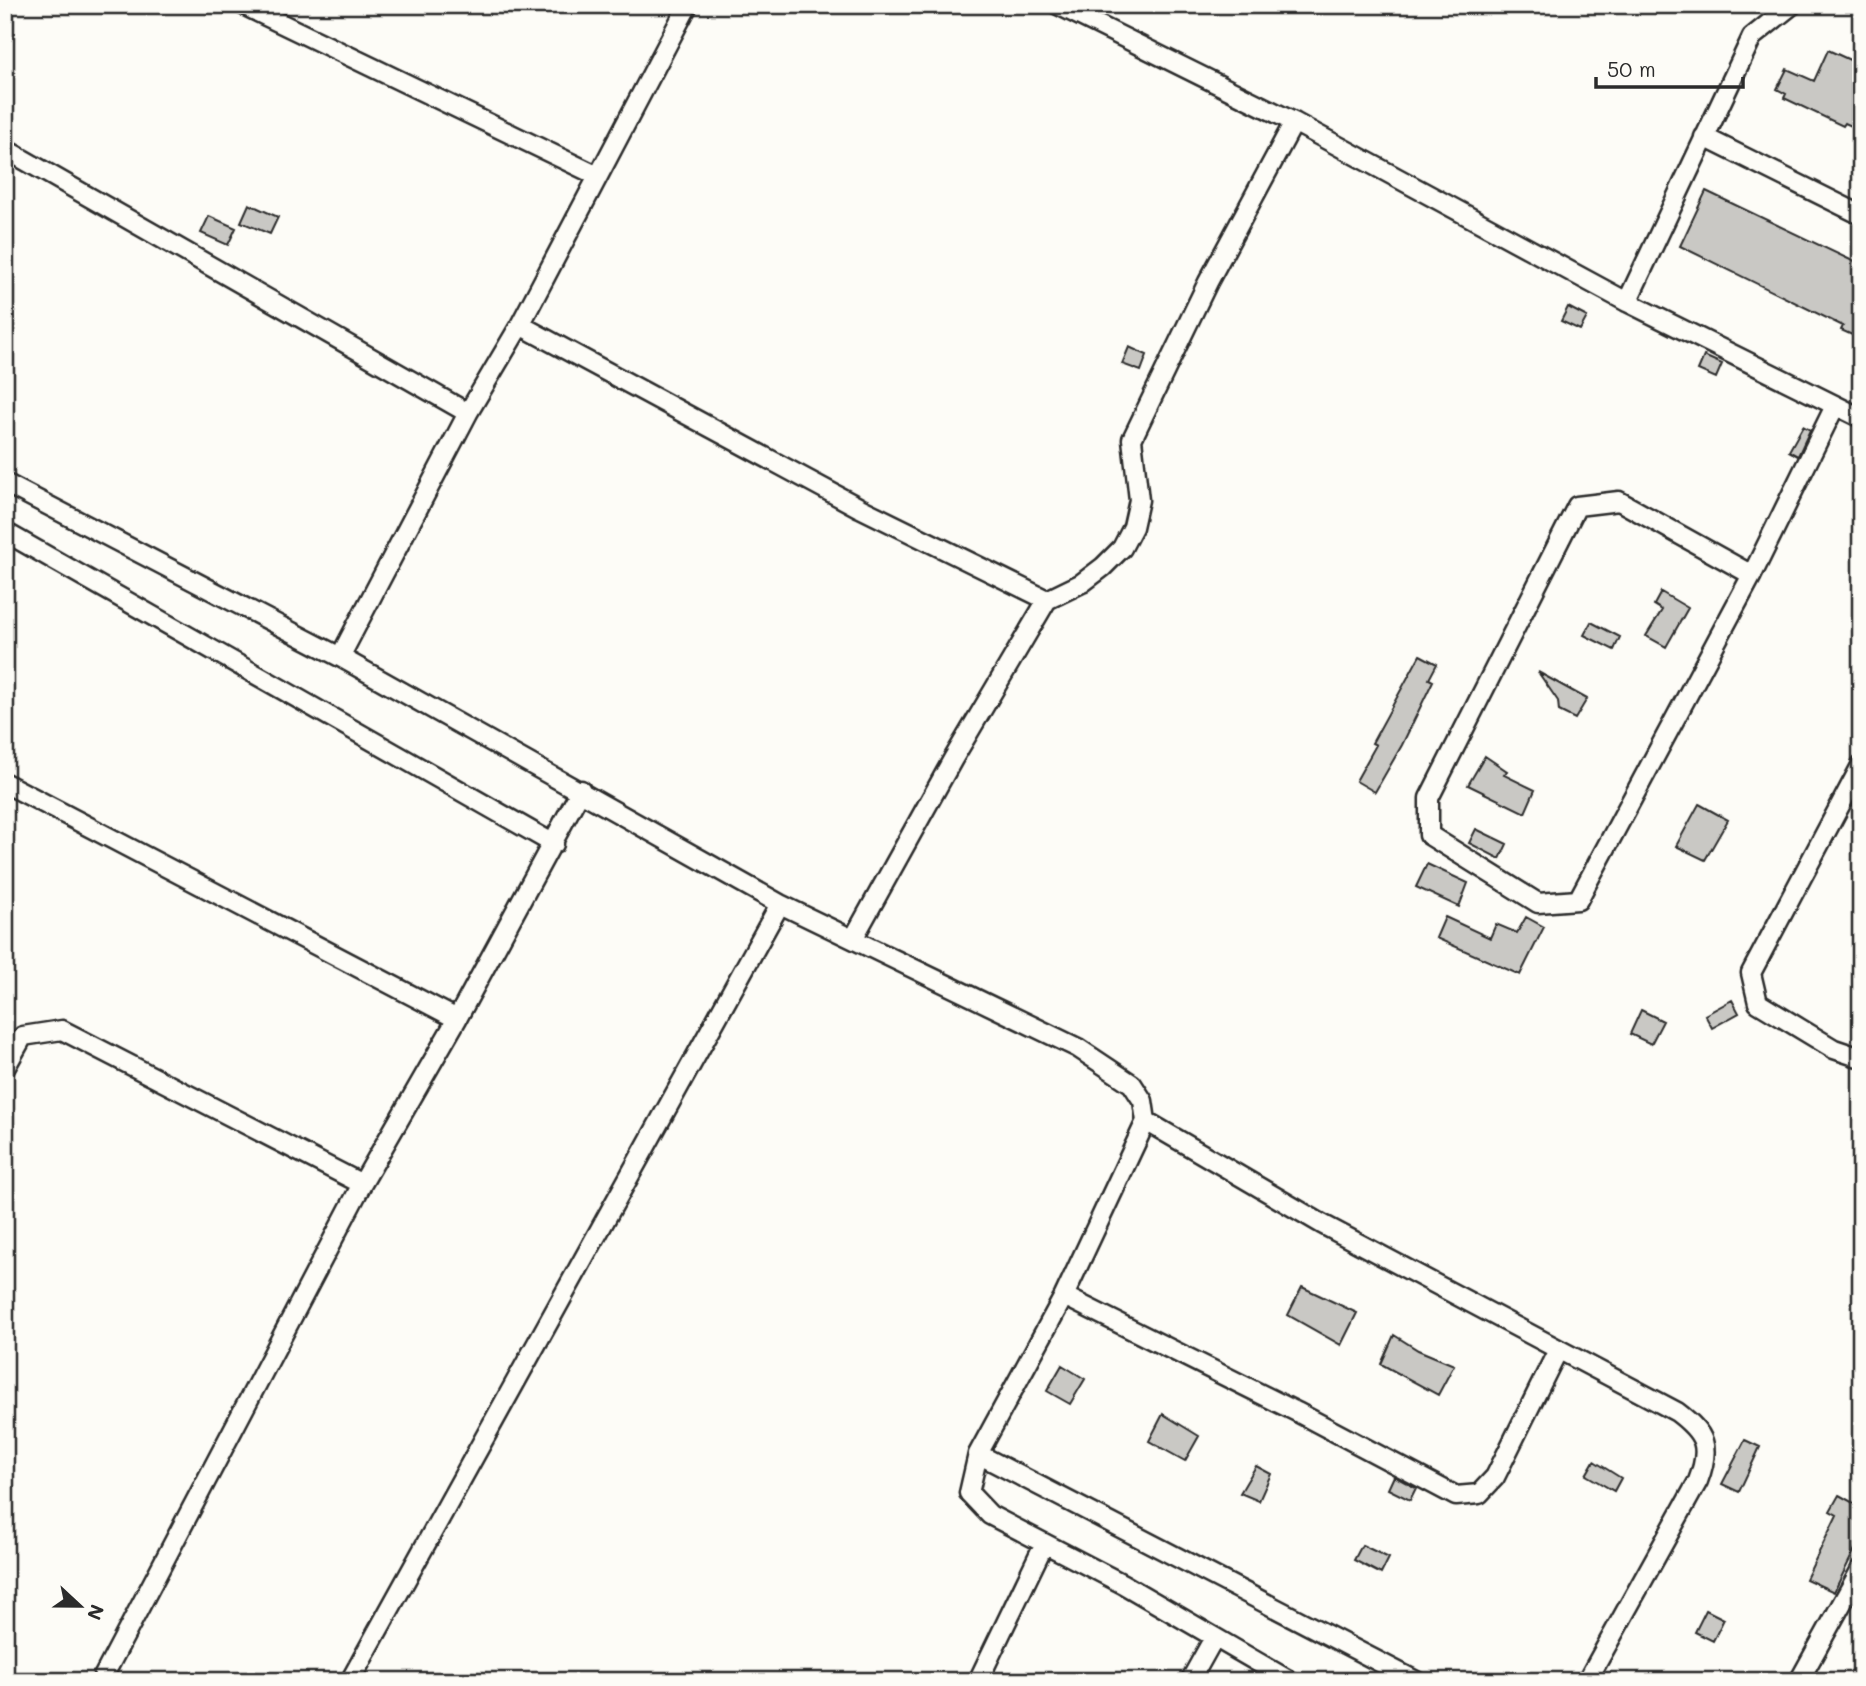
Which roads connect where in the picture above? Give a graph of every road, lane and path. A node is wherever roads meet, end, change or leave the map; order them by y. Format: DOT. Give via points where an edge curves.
graph roads {
  1 [pos="243,5"];
  2 [pos="688,5"];
  3 [pos="1058,5"];
  4 [pos="1792,5"];
  5 [pos="1294,121"];
  6 [pos="1704,137"];
  7 [pos="5,149"];
  8 [pos="596,175"];
  9 [pos="1861,215"];
  10 [pos="1628,302"];
  11 [pos="520,325"];
  12 [pos="1835,406"];
  13 [pos="468,413"];
  14 [pos="1861,418"];
  15 [pos="5,483"];
  16 [pos="5,532"];
  17 [pos="1752,575"];
  18 [pos="1047,600"];
  19 [pos="340,657"];
  20 [pos="1861,766"];
  21 [pos="5,783"];
  22 [pos="581,790"];
  23 [pos="555,844"];
  24 [pos="780,904"];
  25 [pos="853,939"];
  26 [pos="457,1020"];
  27 [pos="1861,1058"];
  28 [pos="5,1068"];
  29 [pos="1146,1121"];
  30 [pos="362,1184"];
  31 [pos="1064,1296"];
  32 [pos="1558,1350"];
  33 [pos="978,1454"];
  34 [pos="1044,1544"];
  35 [pos="1861,1569"];
  36 [pos="1214,1638"];
  37 [pos="101,1681"];
  38 [pos="350,1681"];
  39 [pos="978,1681"];
  40 [pos="1190,1681"];
  41 [pos="1290,1681"];
  42 [pos="1416,1681"];
  43 [pos="1587,1681"];
  44 [pos="1800,1681"];
  1 -- 8 [label="street"];
  2 -- 8 [label="street"];
  3 -- 5 [label="street"];
  4 -- 6 [label="street" via="1752,37"];
  5 -- 10 [label="street"];
  5 -- 18 [label="street" via="1208,282 1132,439 1139,500 1133,527 1122,548 1103,567"];
  6 -- 9 [label="street"];
  6 -- 10 [label="street"];
  7 -- 13 [label="street"];
  8 -- 11 [label="street"];
  10 -- 12 [label="street"];
  11 -- 13 [label="street"];
  11 -- 18 [label="street" via="860,508"];
  12 -- 14 [label="street"];
  12 -- 17 [label="street"];
  13 -- 19 [label="street"];
  15 -- 19 [label="street"];
  16 -- 23 [label="street"];
  17 -- 17 [label="street" via="1578,900 1538,903 1429,835 1429,798 1577,506 1619,501"];
  18 -- 25 [label="street"];
  19 -- 22 [label="street"];
  20 -- 27 [label="street" via="1751,973 1758,1003 1834,1049"];
  21 -- 26 [label="street"];
  22 -- 23 [label="street"];
  22 -- 24 [label="street"];
  23 -- 26 [label="street"];
  24 -- 25 [label="street"];
  24 -- 38 [label="street"];
  25 -- 29 [label="street" via="1110,1067 1138,1091"];
  26 -- 30 [label="street"];
  28 -- 30 [label="street" via="23,1036 62,1030"];
  29 -- 31 [label="street"];
  29 -- 32 [label="street" via="1322,1224"];
  30 -- 37 [label="street"];
  31 -- 32 [label="street" via="1456,1496 1470,1497 1496,1477"];
  31 -- 33 [label="street"];
  32 -- 43 [label="street" via="1677,1412 1698,1427 1706,1446 1698,1481"];
  33 -- 34 [label="street" via="969,1493 990,1515"];
  33 -- 42 [label="street"];
  34 -- 36 [label="street"];
  34 -- 39 [label="street"];
  35 -- 44 [label="street"];
  36 -- 40 [label="street"];
  36 -- 41 [label="street"];
}
